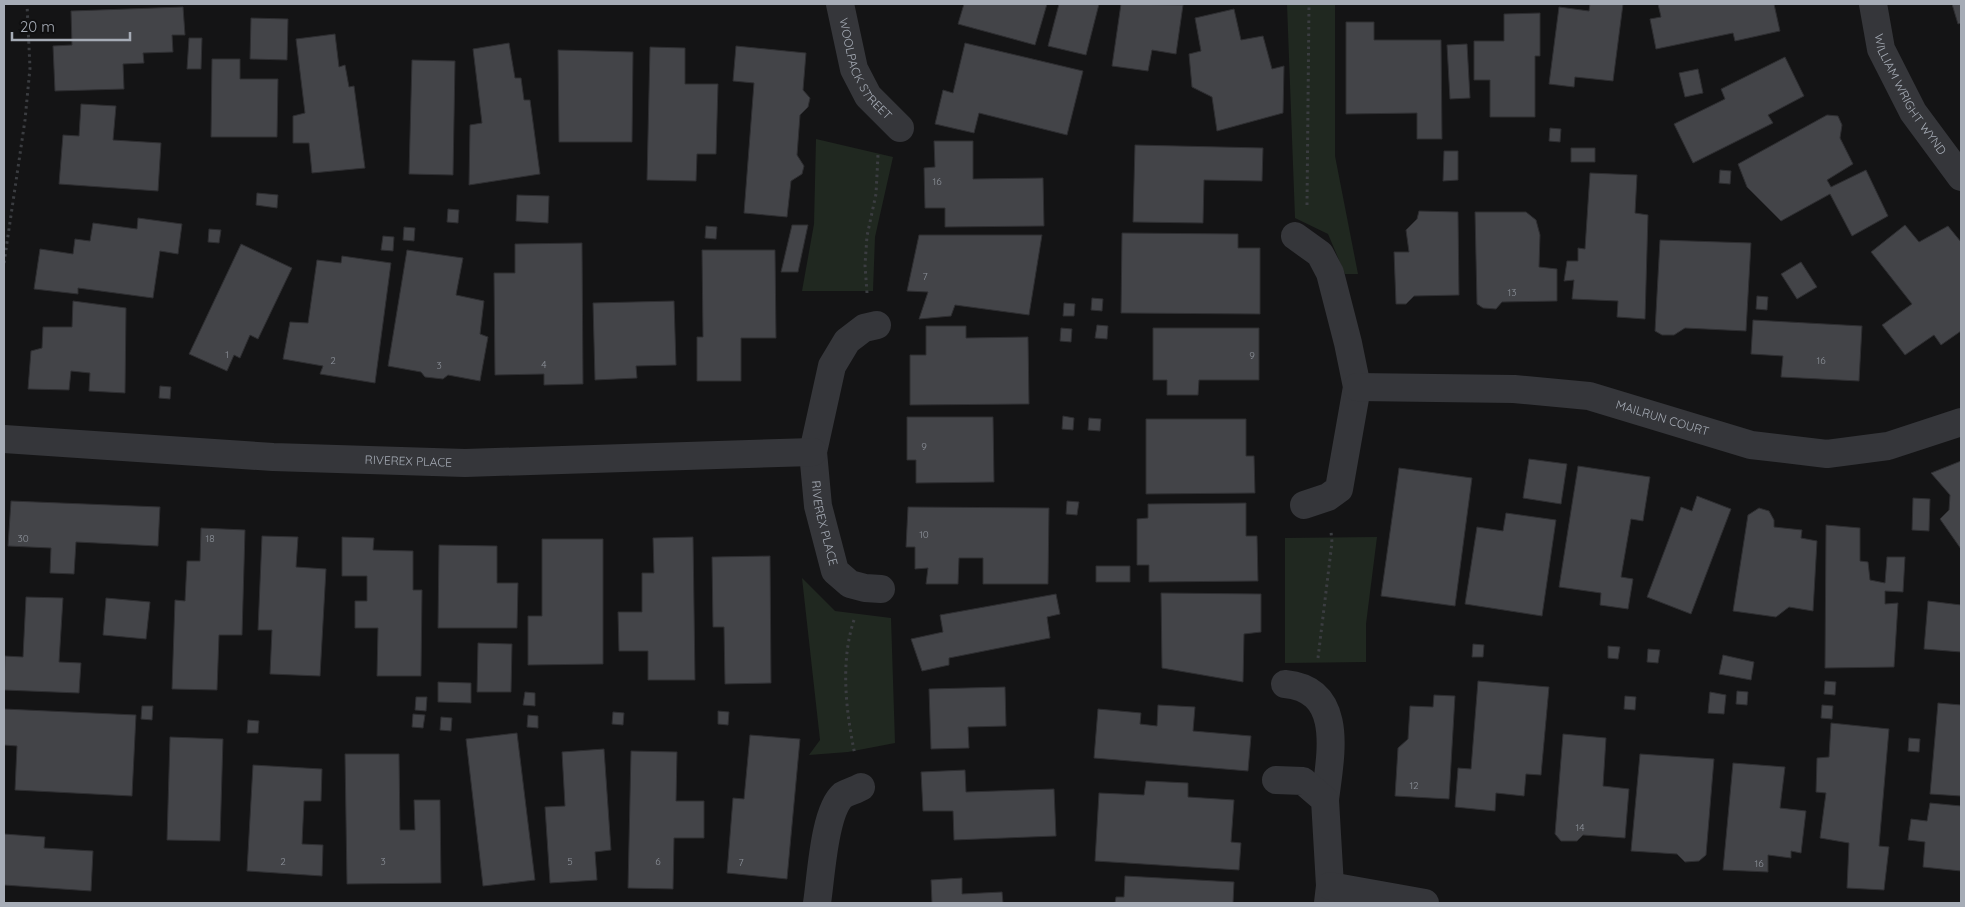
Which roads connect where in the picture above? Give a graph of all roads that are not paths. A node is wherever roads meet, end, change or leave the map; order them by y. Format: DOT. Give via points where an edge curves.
graph roads {
  1 [pos="840,4"];
  2 [pos="1873,4"];
  3 [pos="900,128"];
  4 [pos="1961,177"];
  5 [pos="1301,239"];
  6 [pos="871,326"];
  7 [pos="1357,387"];
  8 [pos="1961,422"];
  9 [pos="4,440"];
  10 [pos="813,452"];
  11 [pos="1316,501"];
  12 [pos="873,589"];
  13 [pos="1285,684"];
  14 [pos="1276,780"];
  15 [pos="861,787"];
  16 [pos="1325,800"];
  17 [pos="1329,895"];
  18 [pos="817,903"];
  19 [pos="1425,903"];
  1 -- 3 [label="street, WOOLPACK STREET" via="854,70 868,96"];
  2 -- 4 [label="street, WILLIAM WRIGHT WYND" via="1881,49 1913,112"];
  5 -- 7 [label="street" via="1320,254 1330,273"];
  6 -- 10 [label="street, RIVEREX PLACE" via="847,341 832,366"];
  7 -- 8 [label="street, MAILRUN COURT" via="1514,388 1589,396 1751,445 1827,454 1888,446"];
  7 -- 11 [label="street" via="1339,489"];
  9 -- 10 [label="street, RIVEREX PLACE" via="273,457 465,463"];
  10 -- 12 [label="street, RIVEREX PLACE" via="818,506 836,571 850,584"];
  13 -- 16 [label="street" via="1296,685 1320,700 1329,716"];
  14 -- 16 [label="street" via="1303,781"];
  15 -- 18 [label="street" via="843,795 832,812"];
  16 -- 17 [label="street"];
  17 -- 19 [label="street"];
}
